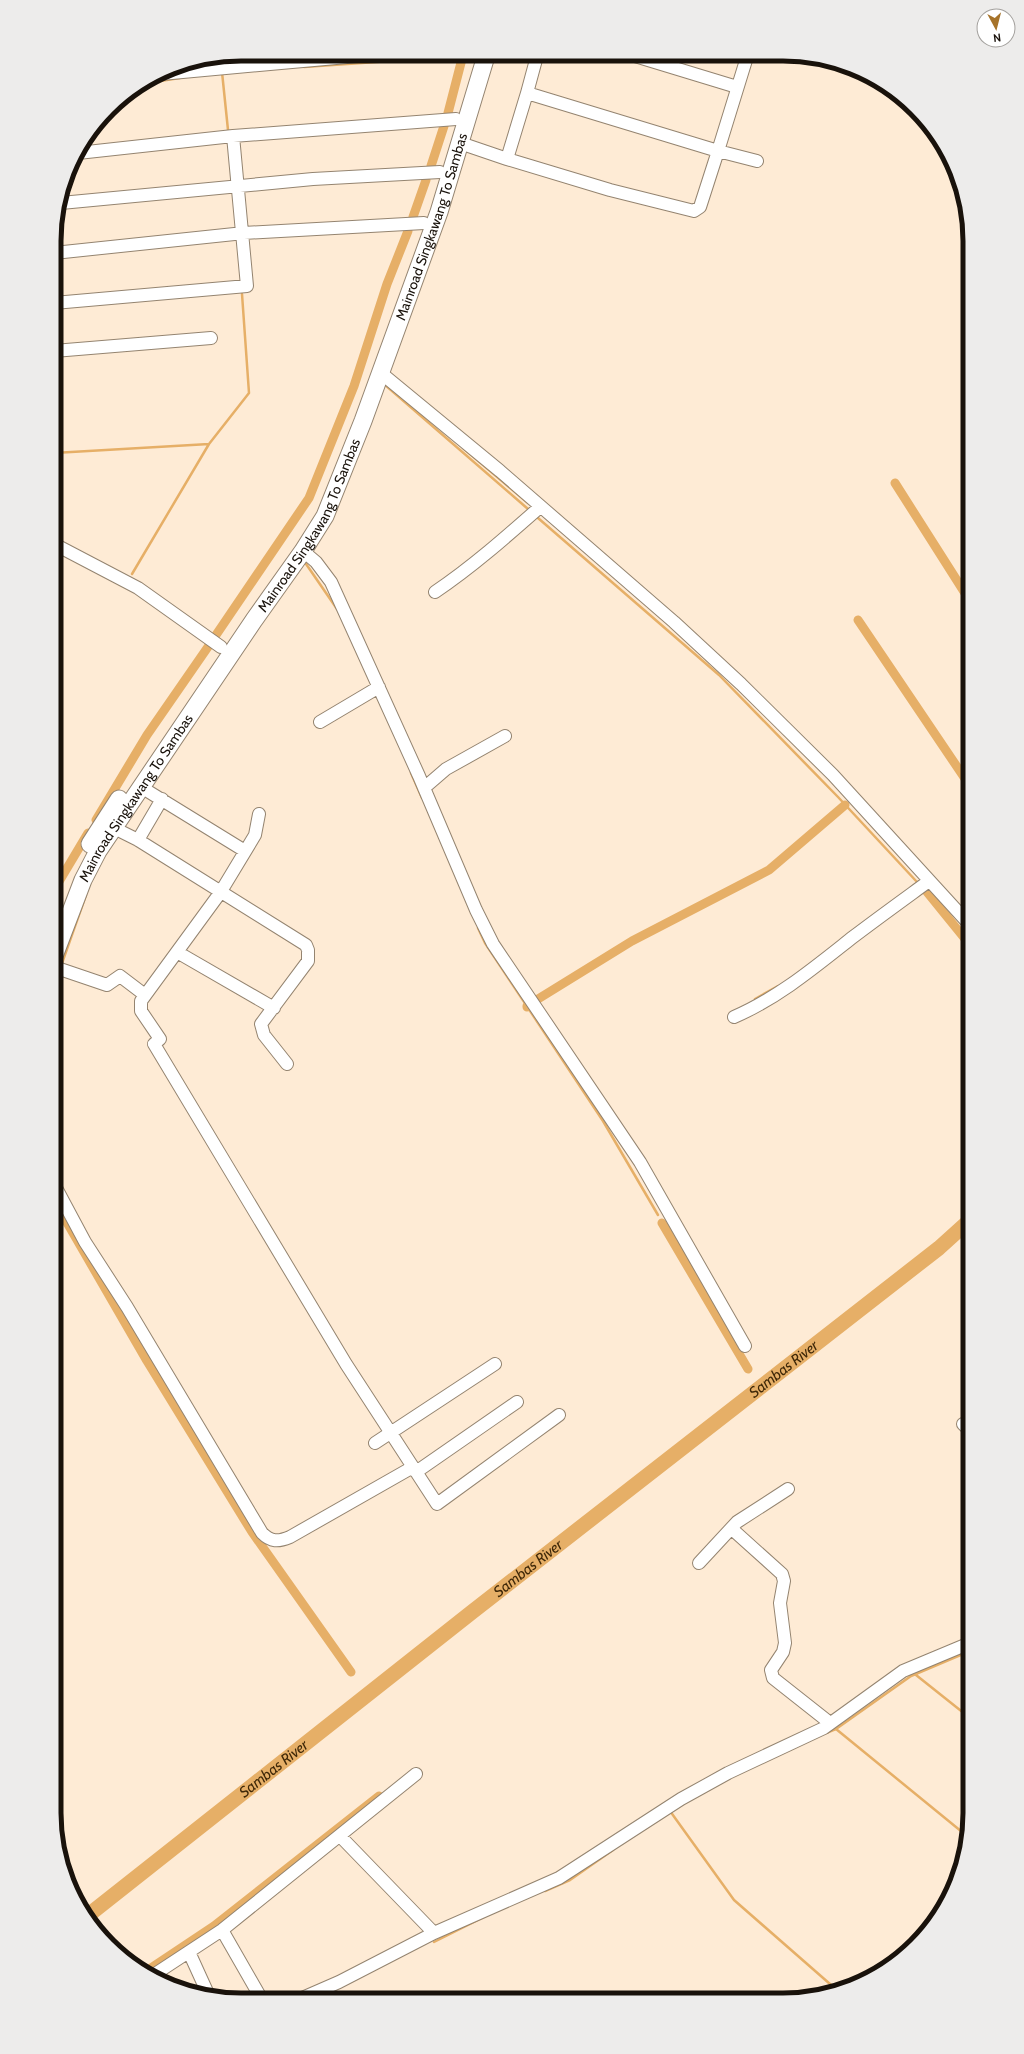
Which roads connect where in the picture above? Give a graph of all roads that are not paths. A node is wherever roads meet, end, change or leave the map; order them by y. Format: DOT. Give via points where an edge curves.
graph roads {
  1 [pos="303,61"];
  2 [pos="472,61"];
  3 [pos="485,61"];
  4 [pos="536,61"];
  5 [pos="651,61"];
  6 [pos="746,61"];
  7 [pos="179,72"];
  8 [pos="737,87"];
  9 [pos="526,93"];
  10 [pos="456,119"];
  11 [pos="233,136"];
  12 [pos="460,143"];
  13 [pos="85,151"];
  14 [pos="718,151"];
  15 [pos="507,159"];
  16 [pos="757,161"];
  17 [pos="440,172"];
  18 [pos="238,185"];
  19 [pos="65,203"];
  20 [pos="424,223"];
  21 [pos="244,233"];
  22 [pos="61,252"];
  23 [pos="61,302"];
  24 [pos="211,338"];
  25 [pos="61,350"];
  26 [pos="381,373"];
  27 [pos="358,419"];
  28 [pos="540,507"];
  29 [pos="61,548"];
  30 [pos="303,551"];
  31 [pos="435,592"];
  32 [pos="221,647"];
  33 [pos="379,688"];
  34 [pos="200,689"];
  35 [pos="320,722"];
  36 [pos="505,736"];
  37 [pos="141,787"];
  38 [pos="424,788"];
  39 [pos="162,799"];
  40 [pos="259,814"];
  41 [pos="114,828"];
  42 [pos="138,840"];
  43 [pos="245,851"];
  44 [pos="929,881"];
  45 [pos="220,893"];
  46 [pos="61,907"];
  47 [pos="963,917"];
  48 [pos="61,938"];
  49 [pos="177,952"];
  50 [pos="61,969"];
  51 [pos="145,995"];
  52 [pos="274,1008"];
  53 [pos="734,1018"];
  54 [pos="287,1064"];
  55 [pos="61,1197"];
  56 [pos="745,1346"];
  57 [pos="495,1364"];
  58 [pos="518,1402"];
  59 [pos="559,1415"];
  60 [pos="391,1433"];
  61 [pos="375,1443"];
  62 [pos="415,1470"];
  63 [pos="788,1490"];
  64 [pos="732,1529"];
  65 [pos="700,1563"];
  66 [pos="963,1646"];
  67 [pos="830,1723"];
  68 [pos="416,1774"];
  69 [pos="340,1836"];
  70 [pos="222,1930"];
  71 [pos="434,1933"];
  72 [pos="189,1952"];
  73 [pos="158,1972"];
  74 [pos="206,1990"];
  75 [pos="258,1993"];
  76 [pos="314,1993"];
  1 -- 7 [label="street"];
  2 -- 10 [label="highway, Mainroad Singkawang To Sambas"];
  3 -- 12 [label="highway, Mainroad Singkawang To Sambas"];
  4 -- 9 [label="street"];
  5 -- 8 [label="street"];
  6 -- 8 [label="street"];
  8 -- 14 [label="street"];
  9 -- 14 [label="street"];
  9 -- 15 [label="street"];
  10 -- 11 [label="street"];
  10 -- 17 [label="highway, Mainroad Singkawang To Sambas"];
  11 -- 13 [label="street"];
  11 -- 18 [label="street"];
  12 -- 15 [label="street"];
  12 -- 26 [label="highway, Mainroad Singkawang To Sambas" via="441,207"];
  14 -- 15 [label="street" via="700,207 694,212"];
  14 -- 16 [label="street"];
  17 -- 18 [label="street"];
  17 -- 20 [label="highway, Mainroad Singkawang To Sambas"];
  18 -- 19 [label="street"];
  18 -- 21 [label="street"];
  20 -- 21 [label="street"];
  20 -- 27 [label="highway, Mainroad Singkawang To Sambas"];
  21 -- 22 [label="street"];
  21 -- 23 [label="street" via="247,286"];
  24 -- 25 [label="street"];
  26 -- 27 [label="highway, Mainroad Singkawang To Sambas"];
  26 -- 28 [label="street"];
  27 -- 30 [label="highway, Mainroad Singkawang To Sambas" via="330,503"];
  27 -- 32 [label="highway, Mainroad Singkawang To Sambas" via="324,493 295,546"];
  28 -- 31 [label="street" via="507,537"];
  28 -- 44 [label="street" via="674,622 765,707 833,775"];
  29 -- 32 [label="street" via="138,588"];
  30 -- 33 [label="street" via="316,562 331,582"];
  30 -- 34 [label="highway, Mainroad Singkawang To Sambas"];
  32 -- 34 [label="highway, Mainroad Singkawang To Sambas"];
  33 -- 35 [label="street"];
  33 -- 38 [label="street"];
  34 -- 37 [label="highway, Mainroad Singkawang To Sambas"];
  34 -- 46 [label="highway, Mainroad Singkawang To Sambas" via="92,841"];
  36 -- 38 [label="street" via="446,769"];
  37 -- 39 [label="street"];
  37 -- 41 [label="highway, Mainroad Singkawang To Sambas"];
  38 -- 56 [label="street" via="493,944 640,1162"];
  39 -- 42 [label="street"];
  39 -- 43 [label="street"];
  40 -- 43 [label="street" via="254,835"];
  41 -- 42 [label="street"];
  41 -- 48 [label="highway, Mainroad Singkawang To Sambas" via="83,880"];
  42 -- 45 [label="street"];
  43 -- 45 [label="street"];
  44 -- 47 [label="street"];
  44 -- 53 [label="street" via="801,978 755,1008"];
  45 -- 49 [label="street"];
  45 -- 52 [label="street" via="298,939 308,950 308,961"];
  49 -- 51 [label="street"];
  49 -- 52 [label="street"];
  50 -- 51 [label="street" via="107,985 120,976"];
  51 -- 60 [label="street" via="141,1001 141,1011 160,1039 154,1044 346,1364"];
  52 -- 54 [label="street" via="261,1027 264,1035"];
  55 -- 62 [label="street" via="85,1242 127,1307 258,1527 268,1539 276,1541 290,1537"];
  57 -- 60 [label="street"];
  58 -- 62 [label="street"];
  59 -- 62 [label="street" via="437,1504"];
  60 -- 61 [label="street"];
  60 -- 62 [label="street"];
  63 -- 64 [label="street" via="737,1522"];
  64 -- 65 [label="street"];
  64 -- 67 [label="street" via="784,1578 780,1603 785,1643 783,1652 771,1670 773,1678"];
  66 -- 67 [label="street" via="903,1671"];
  67 -- 71 [label="street" via="811,1735 728,1772 681,1799 559,1878"];
  68 -- 69 [label="street"];
  69 -- 70 [label="street"];
  69 -- 71 [label="street"];
  70 -- 72 [label="street"];
  70 -- 75 [label="street"];
  71 -- 76 [label="street"];
  72 -- 73 [label="street"];
  72 -- 74 [label="street"];
}
